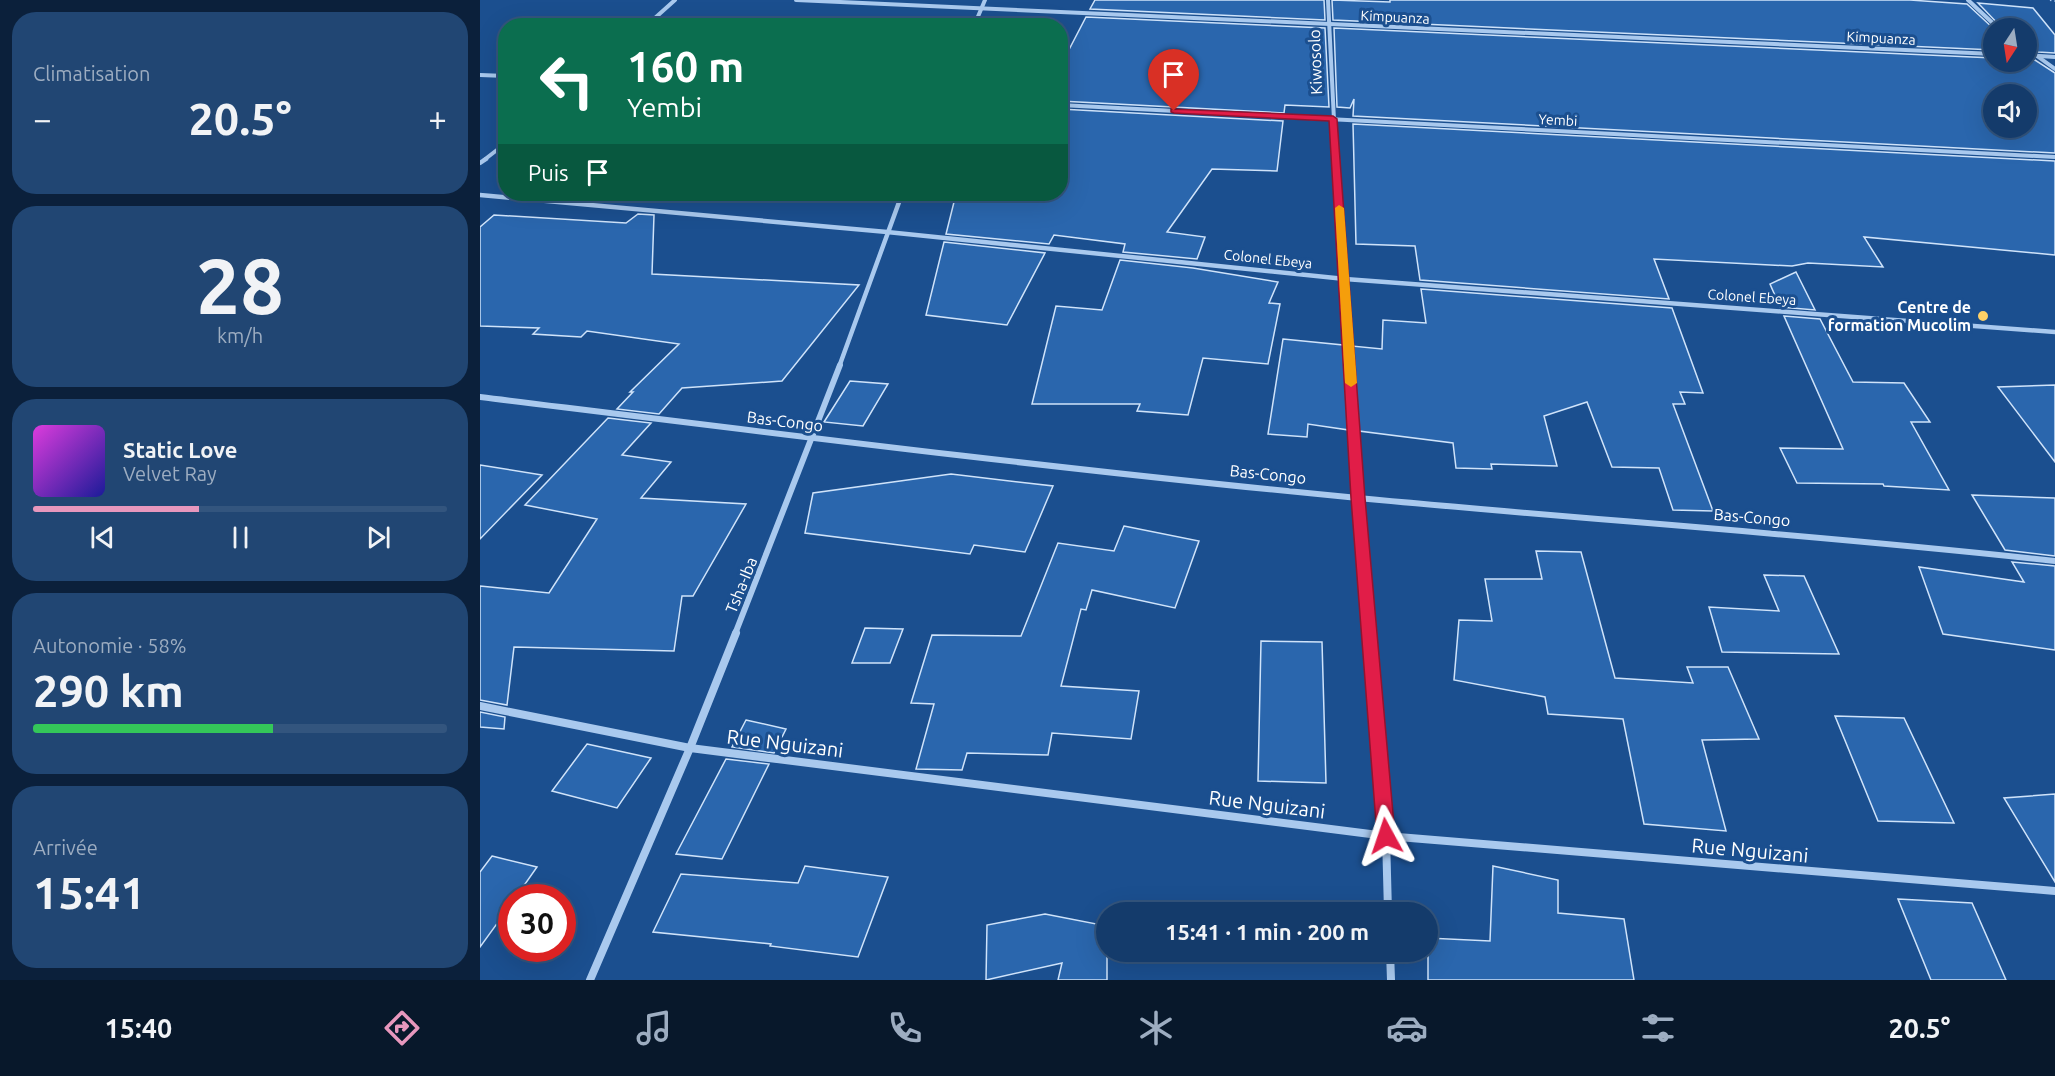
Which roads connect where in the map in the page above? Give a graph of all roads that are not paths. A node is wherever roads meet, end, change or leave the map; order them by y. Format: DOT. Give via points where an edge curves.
graph roads {
  1 [pos="675,0"];
  2 [pos="796,0"];
  3 [pos="985,0"];
  4 [pos="1328,0"];
  5 [pos="1968,0"];
  6 [pos="982,9"];
  7 [pos="655,18"];
  8 [pos="978,18"];
  9 [pos="1987,18"];
  10 [pos="1329,25"];
  11 [pos="1983,54"];
  12 [pos="2037,56"];
  13 [pos="2055,57"];
  14 [pos="2055,69"];
  15 [pos="480,75"];
  16 [pos="498,76"];
  17 [pos="1068,105"];
  18 [pos="1333,119"];
  19 [pos="498,149"];
  20 [pos="2055,157"];
  21 [pos="480,163"];
  22 [pos="480,195"];
  23 [pos="498,197"];
  24 [pos="546,201"];
  25 [pos="899,201"];
  26 [pos="887,232"];
  27 [pos="1345,279"];
  28 [pos="2055,332"];
  29 [pos="480,397"];
  30 [pos="813,438"];
  31 [pos="1358,498"];
  32 [pos="2055,561"];
  33 [pos="480,706"];
  34 [pos="690,748"];
  35 [pos="1386,836"];
  36 [pos="2055,891"];
  37 [pos="1388,902"];
  38 [pos="1390,962"];
  39 [pos="590,980"];
  40 [pos="1391,980"];
  1 -- 7 [label="street"];
  2 -- 6 [label="street, Kimpuanza"];
  3 -- 6 [label="street"];
  4 -- 10 [label="street, Kiwosolo"];
  5 -- 9 [label="street"];
  6 -- 8 [label="street"];
  6 -- 10 [label="street, Kimpuanza"];
  10 -- 11 [label="street, Kimpuanza"];
  10 -- 18 [label="street, Kiwosolo"];
  12 -- 13 [label="street"];
  12 -- 14 [label="street"];
  15 -- 16 [label="street"];
  17 -- 18 [label="street, Yembi"];
  18 -- 20 [label="street, Yembi"];
  18 -- 27 [label="street, Kiwosolo"];
  19 -- 21 [label="street"];
  22 -- 23 [label="street, Colonel Ebeya"];
  24 -- 26 [label="street, Colonel Ebeya"];
  25 -- 26 [label="street, Tsha-Iba"];
  26 -- 27 [label="street, Colonel Ebeya"];
  26 -- 30 [label="street, Tsha-Iba"];
  27 -- 28 [label="street, Colonel Ebeya"];
  27 -- 31 [label="street, Kiwosolo"];
  29 -- 30 [label="street, Bas-Congo"];
  30 -- 31 [label="street, Bas-Congo"];
  30 -- 34 [label="street, Tsha-Iba"];
  31 -- 32 [label="street, Bas-Congo" via="1911,544"];
  31 -- 35 [label="street, Kiwosolo"];
  33 -- 34 [label="street, Rue Nguizani"];
  34 -- 35 [label="street, Rue Nguizani"];
  34 -- 39 [label="street, Tsha-Iba"];
  35 -- 36 [label="street, Rue Nguizani"];
  35 -- 37 [label="street, Kiwosolo"];
  38 -- 40 [label="street"];
}
